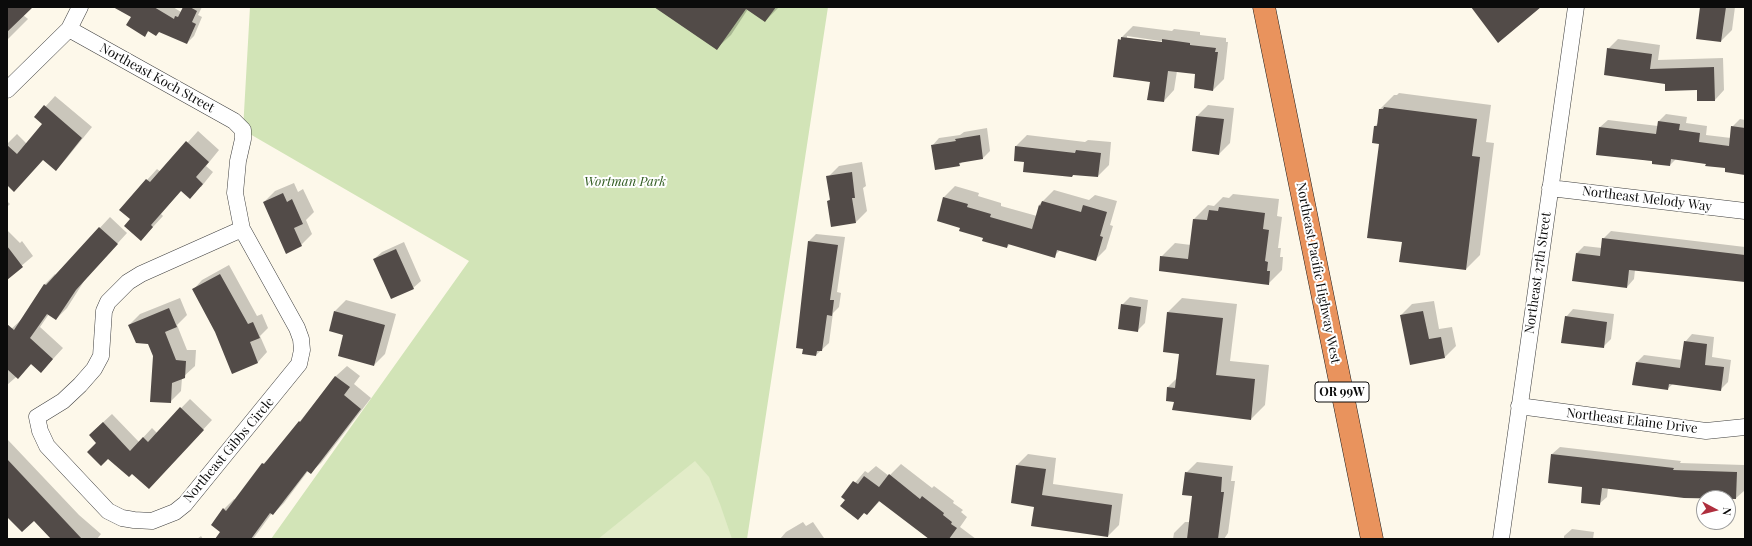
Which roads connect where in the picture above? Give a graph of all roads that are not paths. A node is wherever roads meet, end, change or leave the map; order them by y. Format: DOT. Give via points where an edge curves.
graph roads {
  1 [pos="80,7"];
  2 [pos="1264,7"];
  3 [pos="1576,7"];
  4 [pos="70,29"];
  5 [pos="7,90"];
  6 [pos="243,130"];
  7 [pos="1550,188"];
  8 [pos="1745,211"];
  9 [pos="242,229"];
  10 [pos="1519,406"];
  11 [pos="1745,427"];
  12 [pos="1372,539"];
  13 [pos="1501,539"];
  1 -- 4 [label="street"];
  2 -- 12 [label="highway, Northeast Pacific Highway West / OR 99W"];
  3 -- 7 [label="street, Northeast 27th Street"];
  4 -- 5 [label="street"];
  4 -- 6 [label="street, Northeast Koch Street" via="234,121"];
  6 -- 9 [label="street, Northeast Gibbs Circle" via="244,139 238,161 235,193"];
  7 -- 8 [label="street, Northeast Melody Way"];
  7 -- 10 [label="street, Northeast 27th Street"];
  9 -- 9 [label="street, Northeast Gibbs Circle" via="297,328 302,350 299,364 185,504 175,512 152,521 122,518 108,511 47,446 36,417 64,401 94,368 101,356 104,311 108,302 128,282"];
  10 -- 11 [label="street, Northeast Elaine Drive" via="1706,431"];
  10 -- 13 [label="street, Northeast 27th Street"];
}
